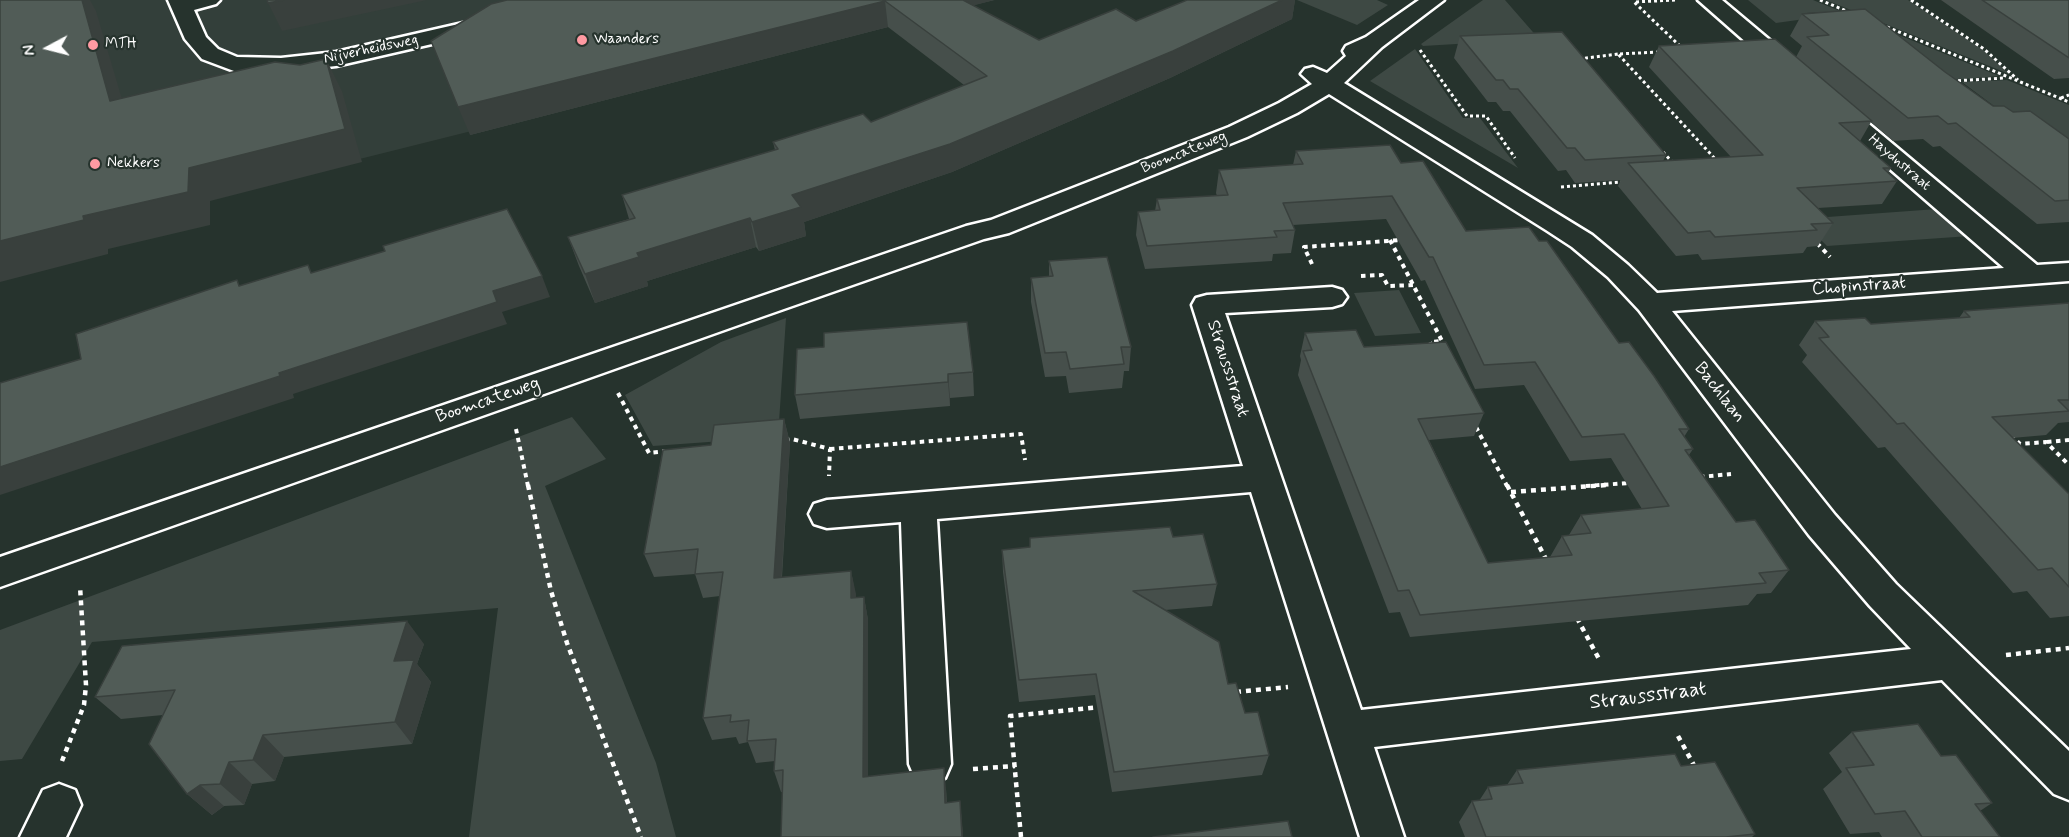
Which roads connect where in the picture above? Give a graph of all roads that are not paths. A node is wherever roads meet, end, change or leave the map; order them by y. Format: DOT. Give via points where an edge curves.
graph roads {
  1 [pos="208,0"];
  2 [pos="1709,0"];
  3 [pos="1421,2"];
  4 [pos="181,3"];
  5 [pos="510,19"];
  6 [pos="1322,78"];
  7 [pos="2069,272"];
  8 [pos="2029,274"];
  9 [pos="1330,297"];
  10 [pos="1650,303"];
  11 [pos="1262,478"];
  12 [pos="918,506"];
  13 [pos="827,514"];
  14 [pos="0,572"];
  15 [pos="1948,662"];
  16 [pos="1348,731"];
  17 [pos="930,764"];
  18 [pos="2069,780"];
  19 [pos="1382,837"];
  1 -- 4 [label="street"];
  2 -- 8 [label="street, Haydnstraat"];
  3 -- 6 [label="street, Boomcateweg" via="1374,42"];
  4 -- 5 [label="street, Nijverheidsweg" via="196,39 210,54 234,64 336,59"];
  6 -- 10 [label="street, Bachlaan" via="1582,241"];
  6 -- 14 [label="street, Boomcateweg" via="1288,108 1238,132 999,227"];
  7 -- 8 [label="street, Chopinstraat"];
  8 -- 10 [label="street, Chopinstraat"];
  9 -- 11 [label="street, Straussstraat" via="1207,305"];
  10 -- 15 [label="street, Bachlaan" via="1822,525"];
  11 -- 12 [label="street"];
  11 -- 16 [label="street, Straussstraat"];
  12 -- 13 [label="street"];
  12 -- 17 [label="street"];
  15 -- 16 [label="street, Straussstraat"];
  15 -- 18 [label="street, Bachlaan"];
  16 -- 19 [label="street, Straussstraat"];
}
